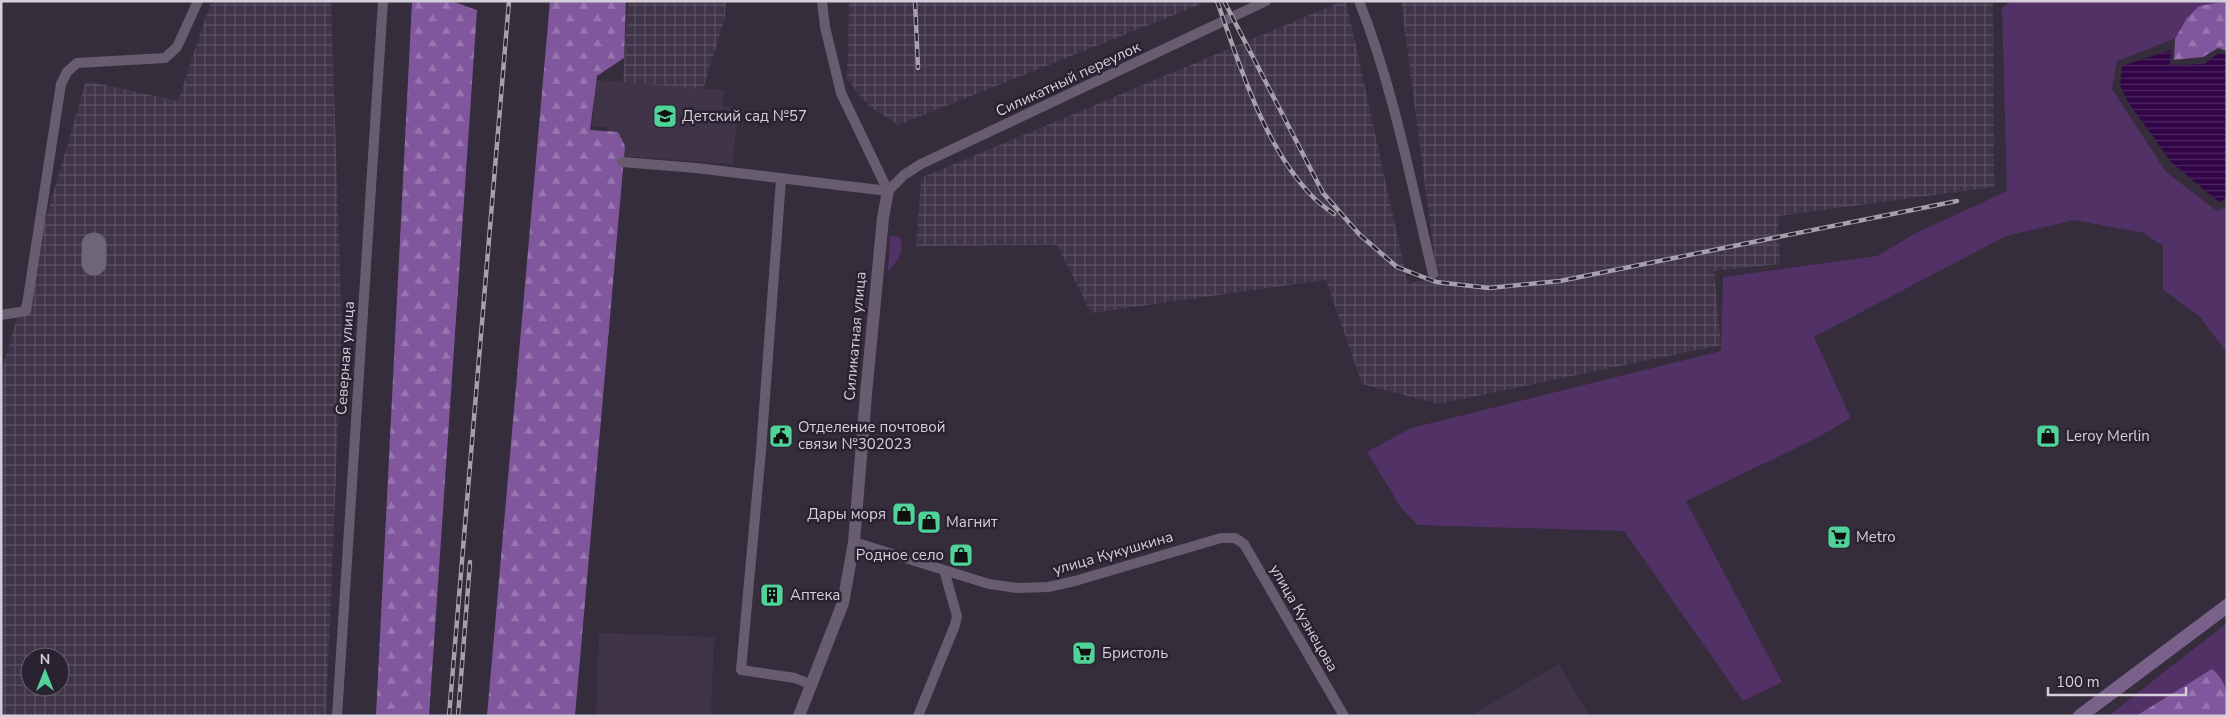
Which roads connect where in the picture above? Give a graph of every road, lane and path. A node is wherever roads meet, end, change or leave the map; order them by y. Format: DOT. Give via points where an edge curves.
graph roads {
  1 [pos="198,1"];
  2 [pos="383,1"];
  3 [pos="822,1"];
  4 [pos="1266,1"];
  5 [pos="1359,1"];
  6 [pos="622,162"];
  7 [pos="781,179"];
  8 [pos="888,192"];
  9 [pos="1433,274"];
  10 [pos="1,315"];
  11 [pos="1235,538"];
  12 [pos="854,542"];
  13 [pos="944,570"];
  14 [pos="2227,606"];
  15 [pos="812,685"];
  16 [pos="337,716"];
  17 [pos="799,716"];
  18 [pos="918,716"];
  19 [pos="1344,716"];
  20 [pos="2080,716"];
  1 -- 10 [label="street" via="177,47 165,58 76,63 66,72 61,84 26,311"];
  2 -- 16 [label="street, Северная улица"];
  3 -- 8 [label="street" via="841,93"];
  4 -- 8 [label="street, Силикатный переулок" via="921,164 904,175"];
  5 -- 9 [label="street" via="1392,102"];
  6 -- 7 [label="street"];
  7 -- 8 [label="street"];
  7 -- 15 [label="street" via="762,451 741,670 795,678"];
  8 -- 12 [label="street, Силикатная улица"];
  11 -- 13 [label="street, улица Кукушкина" via="1220,538 1048,587 1016,588 989,584"];
  11 -- 19 [label="street, улица Кузнецова" via="1244,544"];
  12 -- 13 [label="street, улица Кукушкина"];
  12 -- 15 [label="street, Силикатная улица" via="843,603"];
  13 -- 18 [label="street" via="956,616 955,625"];
  14 -- 20 [label="main road"];
  15 -- 17 [label="street, Силикатная улица"];
}
